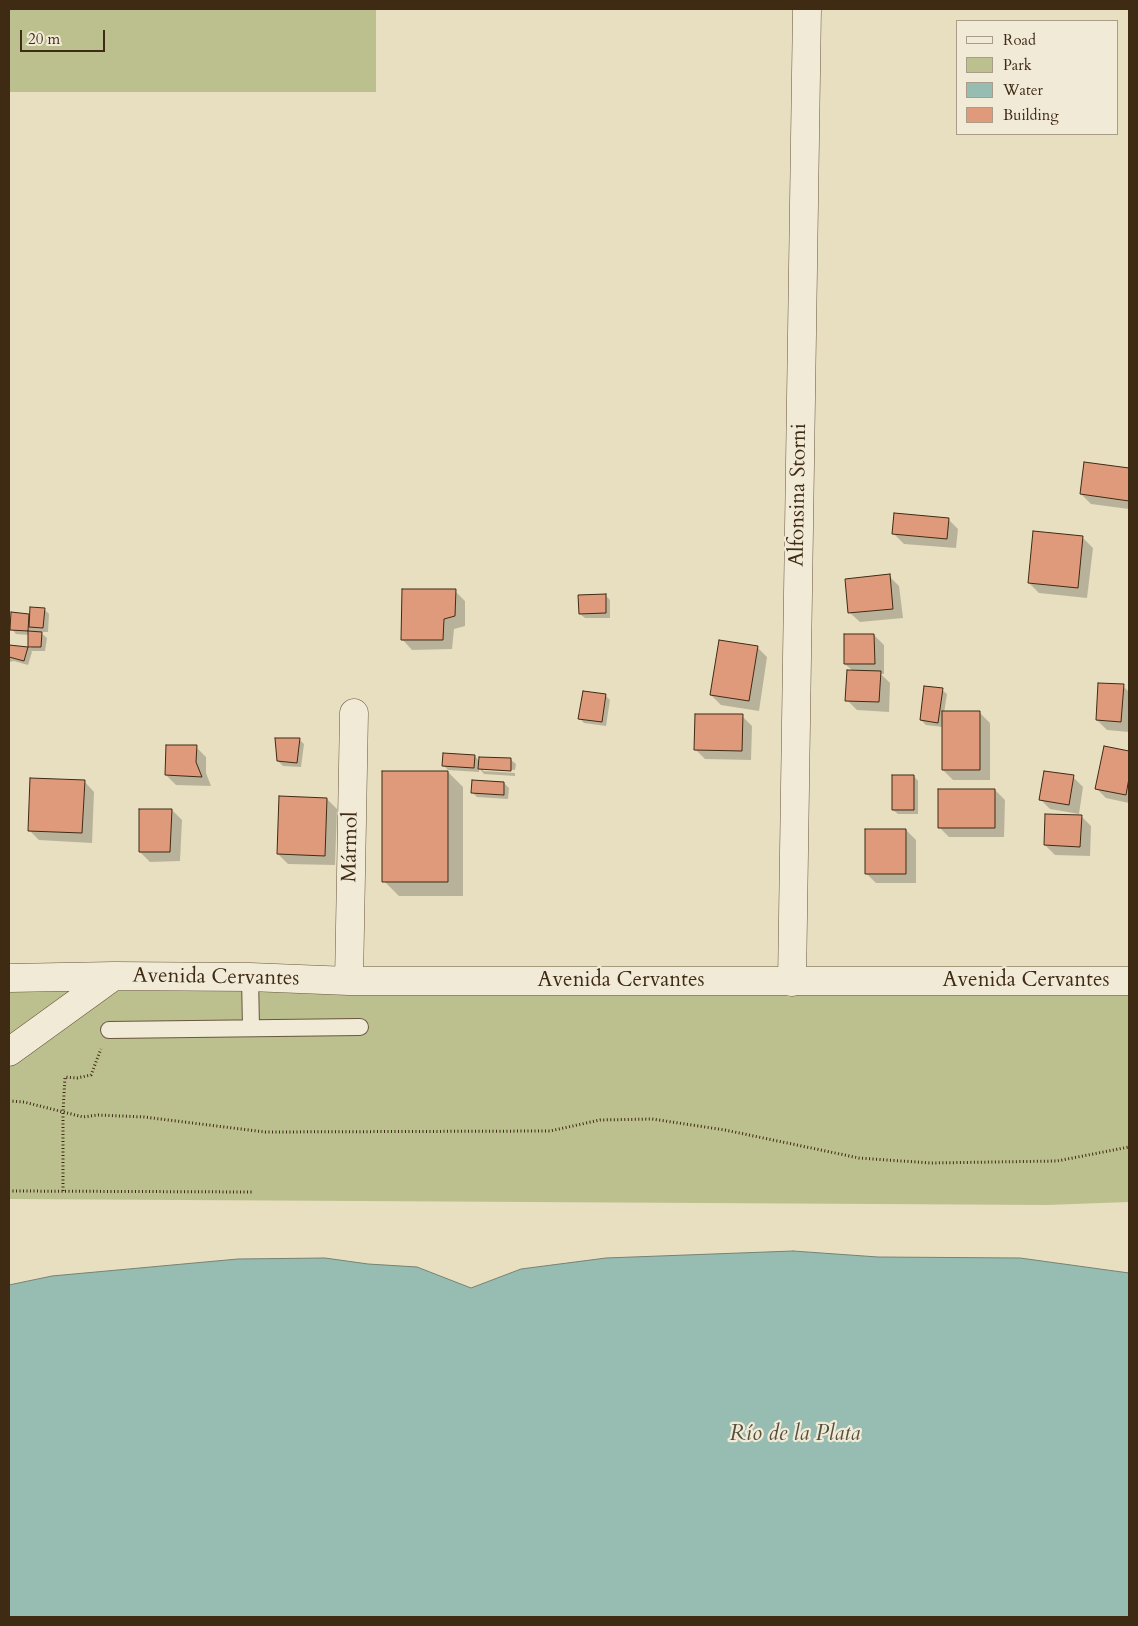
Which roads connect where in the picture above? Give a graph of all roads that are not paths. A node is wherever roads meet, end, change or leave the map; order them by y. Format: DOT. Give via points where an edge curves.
graph roads {
  1 [pos="807,9"];
  2 [pos="354,713"];
  3 [pos="114,976"];
  4 [pos="250,977"];
  5 [pos="9,978"];
  6 [pos="349,981"];
  7 [pos="1129,981"];
  8 [pos="792,982"];
  9 [pos="360,1027"];
  10 [pos="251,1028"];
  11 [pos="109,1030"];
  12 [pos="9,1052"];
  1 -- 8 [label="street, Alfonsina Storni"];
  2 -- 6 [label="street, Mármol"];
  3 -- 4 [label="street, Avenida Cervantes"];
  3 -- 5 [label="street, Avenida Cervantes"];
  3 -- 12 [label="street, Avenida Cervantes"];
  4 -- 6 [label="street, Avenida Cervantes"];
  4 -- 10 [label="lane"];
  6 -- 8 [label="street, Avenida Cervantes"];
  7 -- 8 [label="street, Avenida Cervantes"];
  9 -- 10 [label="lane"];
  10 -- 11 [label="lane"];
}
